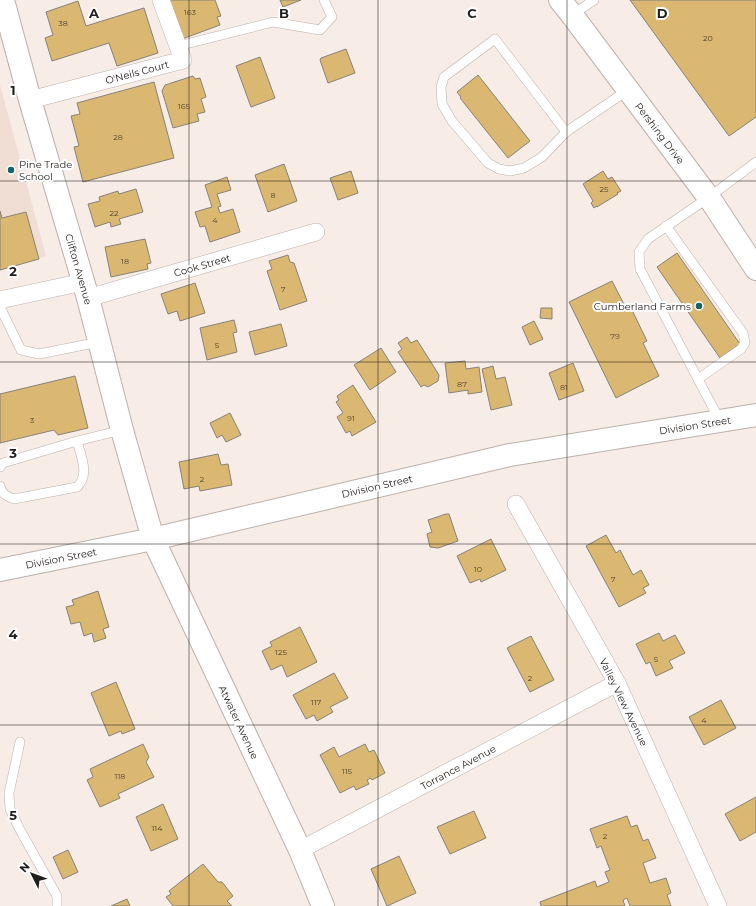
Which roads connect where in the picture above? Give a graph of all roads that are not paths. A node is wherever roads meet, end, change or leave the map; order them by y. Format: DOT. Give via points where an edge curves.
graph roads {
  1 [pos="3,0"];
  2 [pos="161,0"];
  3 [pos="324,0"];
  4 [pos="594,0"];
  5 [pos="566,8"];
  6 [pos="178,46"];
  7 [pos="628,90"];
  8 [pos="30,100"];
  9 [pos="566,132"];
  10 [pos="756,162"];
  11 [pos="708,198"];
  12 [pos="666,226"];
  13 [pos="316,232"];
  14 [pos="756,269"];
  15 [pos="85,290"];
  16 [pos="0,300"];
  17 [pos="0,306"];
  18 [pos="99,342"];
  19 [pos="698,379"];
  20 [pos="756,415"];
  21 [pos="720,421"];
  22 [pos="122,430"];
  23 [pos="77,441"];
  24 [pos="0,467"];
  25 [pos="0,486"];
  26 [pos="516,504"];
  27 [pos="153,539"];
  28 [pos="0,570"];
  29 [pos="617,683"];
  30 [pos="20,742"];
  31 [pos="300,850"];
  32 [pos="57,906"];
  33 [pos="323,906"];
  34 [pos="718,906"];
  1 -- 8 [label="main road, Clifton Avenue"];
  2 -- 6 [label="street, O'Neils Court"];
  3 -- 6 [label="lane" via="332,17 320,30 273,22"];
  4 -- 5 [label="lane"];
  5 -- 7 [label="main road, Pershing Drive"];
  6 -- 8 [label="street, O'Neils Court" via="183,60"];
  7 -- 9 [label="lane"];
  7 -- 11 [label="main road, Pershing Drive"];
  8 -- 15 [label="main road, Clifton Avenue"];
  9 -- 9 [label="lane" via="495,39 444,77 441,87 442,104 452,121 488,163 499,169 510,171 524,168 542,158"];
  10 -- 11 [label="lane"];
  11 -- 12 [label="lane"];
  11 -- 14 [label="main road, Pershing Drive"];
  12 -- 19 [label="lane" via="648,239 640,252 640,269"];
  12 -- 19 [label="lane" via="743,333 745,343 741,349"];
  13 -- 15 [label="street, Cook Street"];
  15 -- 16 [label="street, Cook Street"];
  15 -- 18 [label="main road, Clifton Avenue"];
  17 -- 18 [label="lane" via="21,350 39,354"];
  18 -- 22 [label="main road, Clifton Avenue"];
  19 -- 21 [label="lane"];
  20 -- 21 [label="main road, Division Street"];
  21 -- 27 [label="main road, Division Street" via="510,455"];
  22 -- 23 [label="lane"];
  22 -- 27 [label="main road, Clifton Avenue"];
  23 -- 24 [label="lane"];
  23 -- 25 [label="lane" via="84,472 81,483 77,486 14,499 7,497"];
  26 -- 29 [label="street, Valley View Avenue"];
  27 -- 28 [label="main road, Division Street"];
  27 -- 31 [label="main road, Atwater Avenue"];
  29 -- 31 [label="street, Torrance Avenue"];
  29 -- 34 [label="street, Valley View Avenue"];
  30 -- 32 [label="lane" via="10,793 10,809 57,896"];
  31 -- 33 [label="main road, Atwater Avenue"];
}
